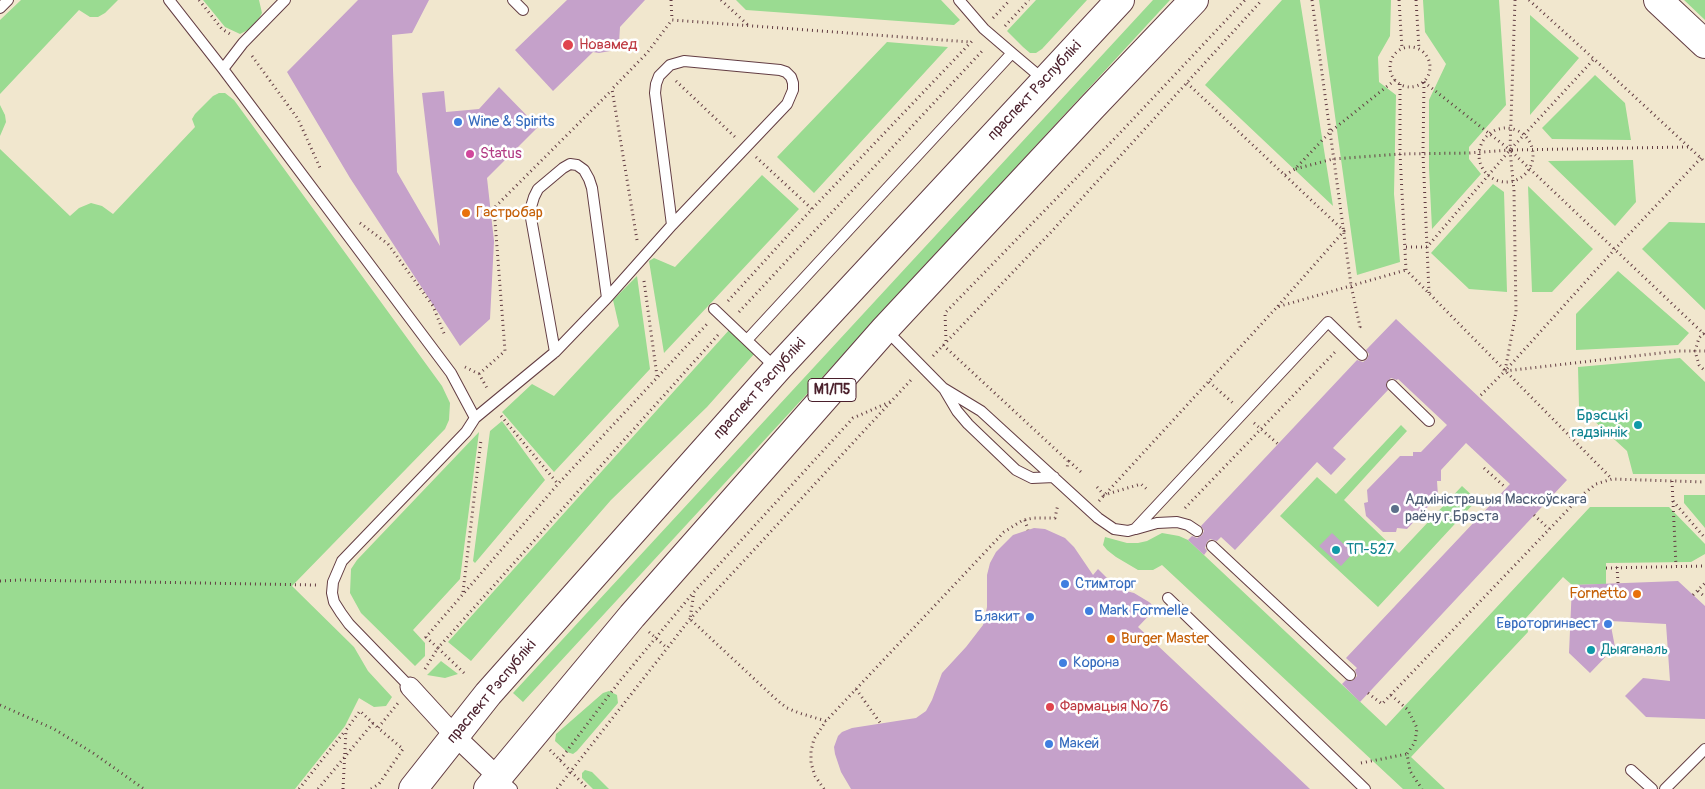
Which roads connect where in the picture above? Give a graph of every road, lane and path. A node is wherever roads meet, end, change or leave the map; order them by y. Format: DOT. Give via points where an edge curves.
graph roads {
  1 [pos="8,0"];
  2 [pos="169,0"];
  3 [pos="198,0"];
  4 [pos="286,0"];
  5 [pos="513,0"];
  6 [pos="671,0"];
  7 [pos="721,0"];
  8 [pos="958,0"];
  9 [pos="1010,0"];
  10 [pos="1120,0"];
  11 [pos="1194,0"];
  12 [pos="1244,0"];
  13 [pos="1262,0"];
  14 [pos="1312,0"];
  15 [pos="1398,0"];
  16 [pos="1416,0"];
  17 [pos="1515,0"];
  18 [pos="1529,0"];
  19 [pos="1658,0"];
  20 [pos="0,8"];
  21 [pos="523,10"];
  22 [pos="672,20"];
  23 [pos="748,26"];
  24 [pos="984,29"];
  25 [pos="971,42"];
  26 [pos="243,43"];
  27 [pos="1705,44"];
  28 [pos="1402,49"];
  29 [pos="1419,49"];
  30 [pos="647,53"];
  31 [pos="1012,53"];
  32 [pos="1594,59"];
  33 [pos="223,69"];
  34 [pos="664,70"];
  35 [pos="1044,80"];
  36 [pos="1395,80"];
  37 [pos="1424,82"];
  38 [pos="1187,83"];
  39 [pos="1400,84"];
  40 [pos="1510,128"];
  41 [pos="1330,132"];
  42 [pos="1489,134"];
  43 [pos="1524,134"];
  44 [pos="1688,147"];
  45 [pos="746,148"];
  46 [pos="1510,150"];
  47 [pos="1532,150"];
  48 [pos="1479,152"];
  49 [pos="1400,154"];
  50 [pos="1423,154"];
  51 [pos="1701,158"];
  52 [pos="1333,159"];
  53 [pos="1705,162"];
  54 [pos="1529,168"];
  55 [pos="1294,169"];
  56 [pos="1285,175"];
  57 [pos="1488,175"];
  58 [pos="325,176"];
  59 [pos="1513,181"];
  60 [pos="812,209"];
  61 [pos="356,220"];
  62 [pos="672,225"];
  63 [pos="1344,230"];
  64 [pos="1406,247"];
  65 [pos="1427,247"];
  66 [pos="1615,249"];
  67 [pos="641,261"];
  68 [pos="1406,270"];
  69 [pos="1351,285"];
  70 [pos="1430,294"];
  71 [pos="607,298"];
  72 [pos="1277,308"];
  73 [pos="716,311"];
  74 [pos="885,330"];
  75 [pos="1705,334"];
  76 [pos="447,340"];
  77 [pos="747,340"];
  78 [pos="946,341"];
  79 [pos="943,345"];
  80 [pos="1695,351"];
  81 [pos="1705,351"];
  82 [pos="555,352"];
  83 [pos="1362,355"];
  84 [pos="932,357"];
  85 [pos="461,365"];
  86 [pos="777,369"];
  87 [pos="1505,371"];
  88 [pos="1705,371"];
  89 [pos="658,376"];
  90 [pos="911,380"];
  91 [pos="1392,385"];
  92 [pos="943,388"];
  93 [pos="1480,397"];
  94 [pos="494,402"];
  95 [pos="890,402"];
  96 [pos="500,415"];
  97 [pos="475,418"];
  98 [pos="1429,421"];
  99 [pos="494,422"];
  100 [pos="1254,423"];
  101 [pos="482,434"];
  102 [pos="1278,444"];
  103 [pos="1068,460"];
  104 [pos="1484,468"];
  105 [pos="1081,472"];
  106 [pos="1065,474"];
  107 [pos="1054,477"];
  108 [pos="1612,479"];
  109 [pos="1672,481"];
  110 [pos="1705,482"];
  111 [pos="558,484"];
  112 [pos="1097,487"];
  113 [pos="1506,488"];
  114 [pos="1104,495"];
  115 [pos="1673,500"];
  116 [pos="1058,504"];
  117 [pos="1090,511"];
  118 [pos="1534,515"];
  119 [pos="1025,520"];
  120 [pos="1135,529"];
  121 [pos="1549,529"];
  122 [pos="1028,530"];
  123 [pos="1197,531"];
  124 [pos="1705,538"];
  125 [pos="1212,546"];
  126 [pos="1676,566"];
  127 [pos="1705,566"];
  128 [pos="1617,567"];
  129 [pos="1606,568"];
  130 [pos="0,582"];
  131 [pos="1618,583"];
  132 [pos="1705,583"];
  133 [pos="333,585"];
  134 [pos="1698,590"];
  135 [pos="694,592"];
  136 [pos="462,593"];
  137 [pos="1693,595"];
  138 [pos="1705,597"];
  139 [pos="1168,598"];
  140 [pos="690,619"];
  141 [pos="438,648"];
  142 [pos="425,669"];
  143 [pos="464,673"];
  144 [pos="1350,676"];
  145 [pos="856,689"];
  146 [pos="1368,693"];
  147 [pos="405,694"];
  148 [pos="1391,695"];
  149 [pos="0,705"];
  150 [pos="826,721"];
  151 [pos="372,723"];
  152 [pos="881,724"];
  153 [pos="378,728"];
  154 [pos="346,730"];
  155 [pos="454,735"];
  156 [pos="548,748"];
  157 [pos="1705,749"];
  158 [pos="1407,754"];
  159 [pos="345,755"];
  160 [pos="560,760"];
  161 [pos="1343,767"];
  162 [pos="1631,770"];
  163 [pos="570,772"];
  164 [pos="499,785"];
  165 [pos="144,789"];
  166 [pos="299,789"];
  167 [pos="318,789"];
  168 [pos="343,789"];
  169 [pos="371,789"];
  170 [pos="413,789"];
  171 [pos="557,789"];
  172 [pos="588,789"];
  173 [pos="824,789"];
  174 [pos="1365,789"];
  175 [pos="1422,789"];
  176 [pos="1652,789"];
  177 [pos="1665,789"];
  1 -- 20 [label="lane"];
  2 -- 33 [label="lane"];
  3 -- 26 [label="path" via="222,29"];
  4 -- 26 [label="lane"];
  5 -- 21 [label="lane"];
  6 -- 22 [label="path"];
  7 -- 23 [label="path"];
  8 -- 24 [label="lane"];
  9 -- 24 [label="path"];
  10 -- 35 [label="highway, праспект Рэспублікі"];
  11 -- 74 [label="highway, М1/П5"];
  12 -- 78 [label="path" via="945,313"];
  13 -- 38 [label="path"];
  14 -- 41 [label="path"];
  15 -- 28 [label="path"];
  16 -- 29 [label="path"];
  17 -- 40 [label="path"];
  18 -- 32 [label="path"];
  19 -- 27 [label="highway"];
  22 -- 23 [label="path"];
  22 -- 30 [label="path"];
  23 -- 25 [label="path"];
  24 -- 25 [label="path"];
  24 -- 31 [label="lane"];
  25 -- 60 [label="path"];
  26 -- 33 [label="lane"];
  26 -- 58 [label="path" via="298,119"];
  28 -- 29 [label="path"];
  28 -- 36 [label="path" via="1391,61"];
  29 -- 37 [label="path" via="1425,53 1430,65"];
  30 -- 34 [label="path"];
  30 -- 67 [label="path" via="612,89"];
  31 -- 35 [label="lane"];
  31 -- 77 [label="lane"];
  32 -- 43 [label="path"];
  32 -- 44 [label="path"];
  33 -- 97 [label="lane" via="450,373"];
  34 -- 45 [label="path"];
  34 -- 45 [label="lane" via="684,61 786,72 793,83 791,97"];
  34 -- 62 [label="lane" via="655,93"];
  35 -- 86 [label="highway, праспект Рэспублікі"];
  36 -- 39 [label="path"];
  36 -- 41 [label="path"];
  37 -- 39 [label="path" via="1412,87"];
  37 -- 42 [label="path"];
  37 -- 50 [label="path"];
  38 -- 56 [label="path"];
  38 -- 78 [label="path"];
  39 -- 49 [label="path"];
  40 -- 42 [label="path"];
  40 -- 43 [label="path"];
  40 -- 46 [label="path"];
  41 -- 52 [label="path"];
  41 -- 55 [label="path"];
  42 -- 46 [label="path"];
  42 -- 48 [label="path"];
  43 -- 46 [label="path"];
  43 -- 47 [label="path"];
  44 -- 47 [label="path"];
  44 -- 51 [label="path"];
  45 -- 60 [label="path"];
  45 -- 62 [label="lane"];
  46 -- 47 [label="path"];
  46 -- 48 [label="path"];
  46 -- 54 [label="path"];
  46 -- 57 [label="path"];
  46 -- 59 [label="path"];
  47 -- 54 [label="path"];
  48 -- 50 [label="path"];
  48 -- 57 [label="path"];
  49 -- 50 [label="path"];
  49 -- 52 [label="path"];
  49 -- 64 [label="path"];
  50 -- 65 [label="path"];
  51 -- 53 [label="path"];
  51 -- 66 [label="path"];
  52 -- 55 [label="path"];
  52 -- 63 [label="path"];
  54 -- 59 [label="path"];
  54 -- 66 [label="path"];
  55 -- 56 [label="path"];
  56 -- 63 [label="path"];
  57 -- 59 [label="path" via="1504,182"];
  57 -- 65 [label="path"];
  59 -- 87 [label="path" via="1516,312"];
  60 -- 73 [label="path"];
  61 -- 76 [label="path" via="388,244 434,306"];
  62 -- 67 [label="lane"];
  63 -- 69 [label="path"];
  63 -- 72 [label="path"];
  64 -- 65 [label="path"];
  64 -- 68 [label="path"];
  65 -- 70 [label="path"];
  66 -- 75 [label="path"];
  66 -- 87 [label="path"];
  67 -- 71 [label="lane"];
  67 -- 89 [label="path"];
  68 -- 69 [label="path"];
  68 -- 70 [label="path"];
  69 -- 72 [label="path"];
  70 -- 87 [label="path"];
  71 -- 82 [label="lane"];
  71 -- 82 [label="lane" via="592,188 584,170 570,164 538,190 531,207"];
  72 -- 114 [label="path"];
  73 -- 77 [label="lane"];
  73 -- 89 [label="path"];
  74 -- 92 [label="lane"];
  74 -- 164 [label="highway, М1/П5" via="632,616"];
  75 -- 80 [label="path" via="1699,338"];
  77 -- 86 [label="lane"];
  78 -- 79 [label="path"];
  79 -- 84 [label="path"];
  79 -- 103 [label="path"];
  80 -- 81 [label="path"];
  80 -- 87 [label="path"];
  80 -- 88 [label="path" via="1699,365"];
  82 -- 94 [label="lane"];
  83 -- 120 [label="lane" via="1328,322"];
  85 -- 94 [label="path" via="479,374"];
  86 -- 155 [label="highway, праспект Рэспублікі"];
  87 -- 93 [label="path"];
  87 -- 108 [label="path"];
  89 -- 111 [label="path"];
  90 -- 95 [label="path"];
  91 -- 98 [label="lane"];
  92 -- 107 [label="lane" via="981,411"];
  92 -- 107 [label="lane" via="968,424 1016,470 1032,478"];
  94 -- 96 [label="path"];
  94 -- 97 [label="lane"];
  95 -- 135 [label="path" via="853,418"];
  95 -- 140 [label="path"];
  96 -- 99 [label="path"];
  96 -- 111 [label="path"];
  97 -- 133 [label="lane" via="466,432 342,561"];
  100 -- 102 [label="path"];
  101 -- 136 [label="path"];
  103 -- 105 [label="path"];
  103 -- 106 [label="path"];
  104 -- 113 [label="path"];
  107 -- 117 [label="lane"];
  108 -- 109 [label="path"];
  108 -- 121 [label="path" via="1588,490"];
  109 -- 110 [label="path"];
  109 -- 115 [label="path"];
  111 -- 136 [label="path"];
  112 -- 114 [label="path"];
  114 -- 117 [label="path"];
  115 -- 124 [label="path"];
  115 -- 126 [label="path"];
  116 -- 119 [label="path" via="1055,518"];
  117 -- 120 [label="lane" via="1114,529"];
  118 -- 121 [label="path"];
  119 -- 122 [label="path"];
  119 -- 145 [label="path" via="1004,532"];
  120 -- 123 [label="lane" via="1177,522"];
  121 -- 148 [label="path"];
  125 -- 144 [label="lane"];
  126 -- 127 [label="path"];
  126 -- 128 [label="path"];
  128 -- 129 [label="path"];
  128 -- 131 [label="path"];
  130 -- 133 [label="path"];
  132 -- 134 [label="path"];
  133 -- 147 [label="lane" via="334,602 341,613"];
  134 -- 137 [label="path"];
  134 -- 138 [label="path"];
  135 -- 140 [label="path"];
  135 -- 160 [label="path" via="619,682"];
  136 -- 141 [label="path" via="426,637"];
  139 -- 161 [label="lane"];
  140 -- 150 [label="path" via="782,705"];
  140 -- 163 [label="path"];
  141 -- 142 [label="path"];
  141 -- 143 [label="path"];
  145 -- 150 [label="path"];
  145 -- 152 [label="path"];
  146 -- 148 [label="path" via="1382,704"];
  147 -- 153 [label="path"];
  147 -- 155 [label="street"];
  148 -- 158 [label="path" via="1408,710 1417,728 1415,742"];
  149 -- 165 [label="path" via="54,729"];
  150 -- 173 [label="path" via="814,739 811,751 815,776"];
  151 -- 153 [label="path"];
  151 -- 154 [label="path" via="360,711"];
  151 -- 159 [label="path"];
  153 -- 169 [label="path" via="403,749 379,784"];
  154 -- 159 [label="path"];
  154 -- 166 [label="path"];
  155 -- 164 [label="street"];
  155 -- 170 [label="highway, праспект Рэспублікі"];
  156 -- 160 [label="path"];
  157 -- 177 [label="lane"];
  158 -- 161 [label="path"];
  158 -- 175 [label="path" via="1410,771"];
  159 -- 167 [label="path"];
  159 -- 168 [label="path"];
  160 -- 163 [label="path"];
  161 -- 174 [label="lane"];
  162 -- 176 [label="lane"];
  163 -- 171 [label="path"];
  163 -- 172 [label="path"];
}
